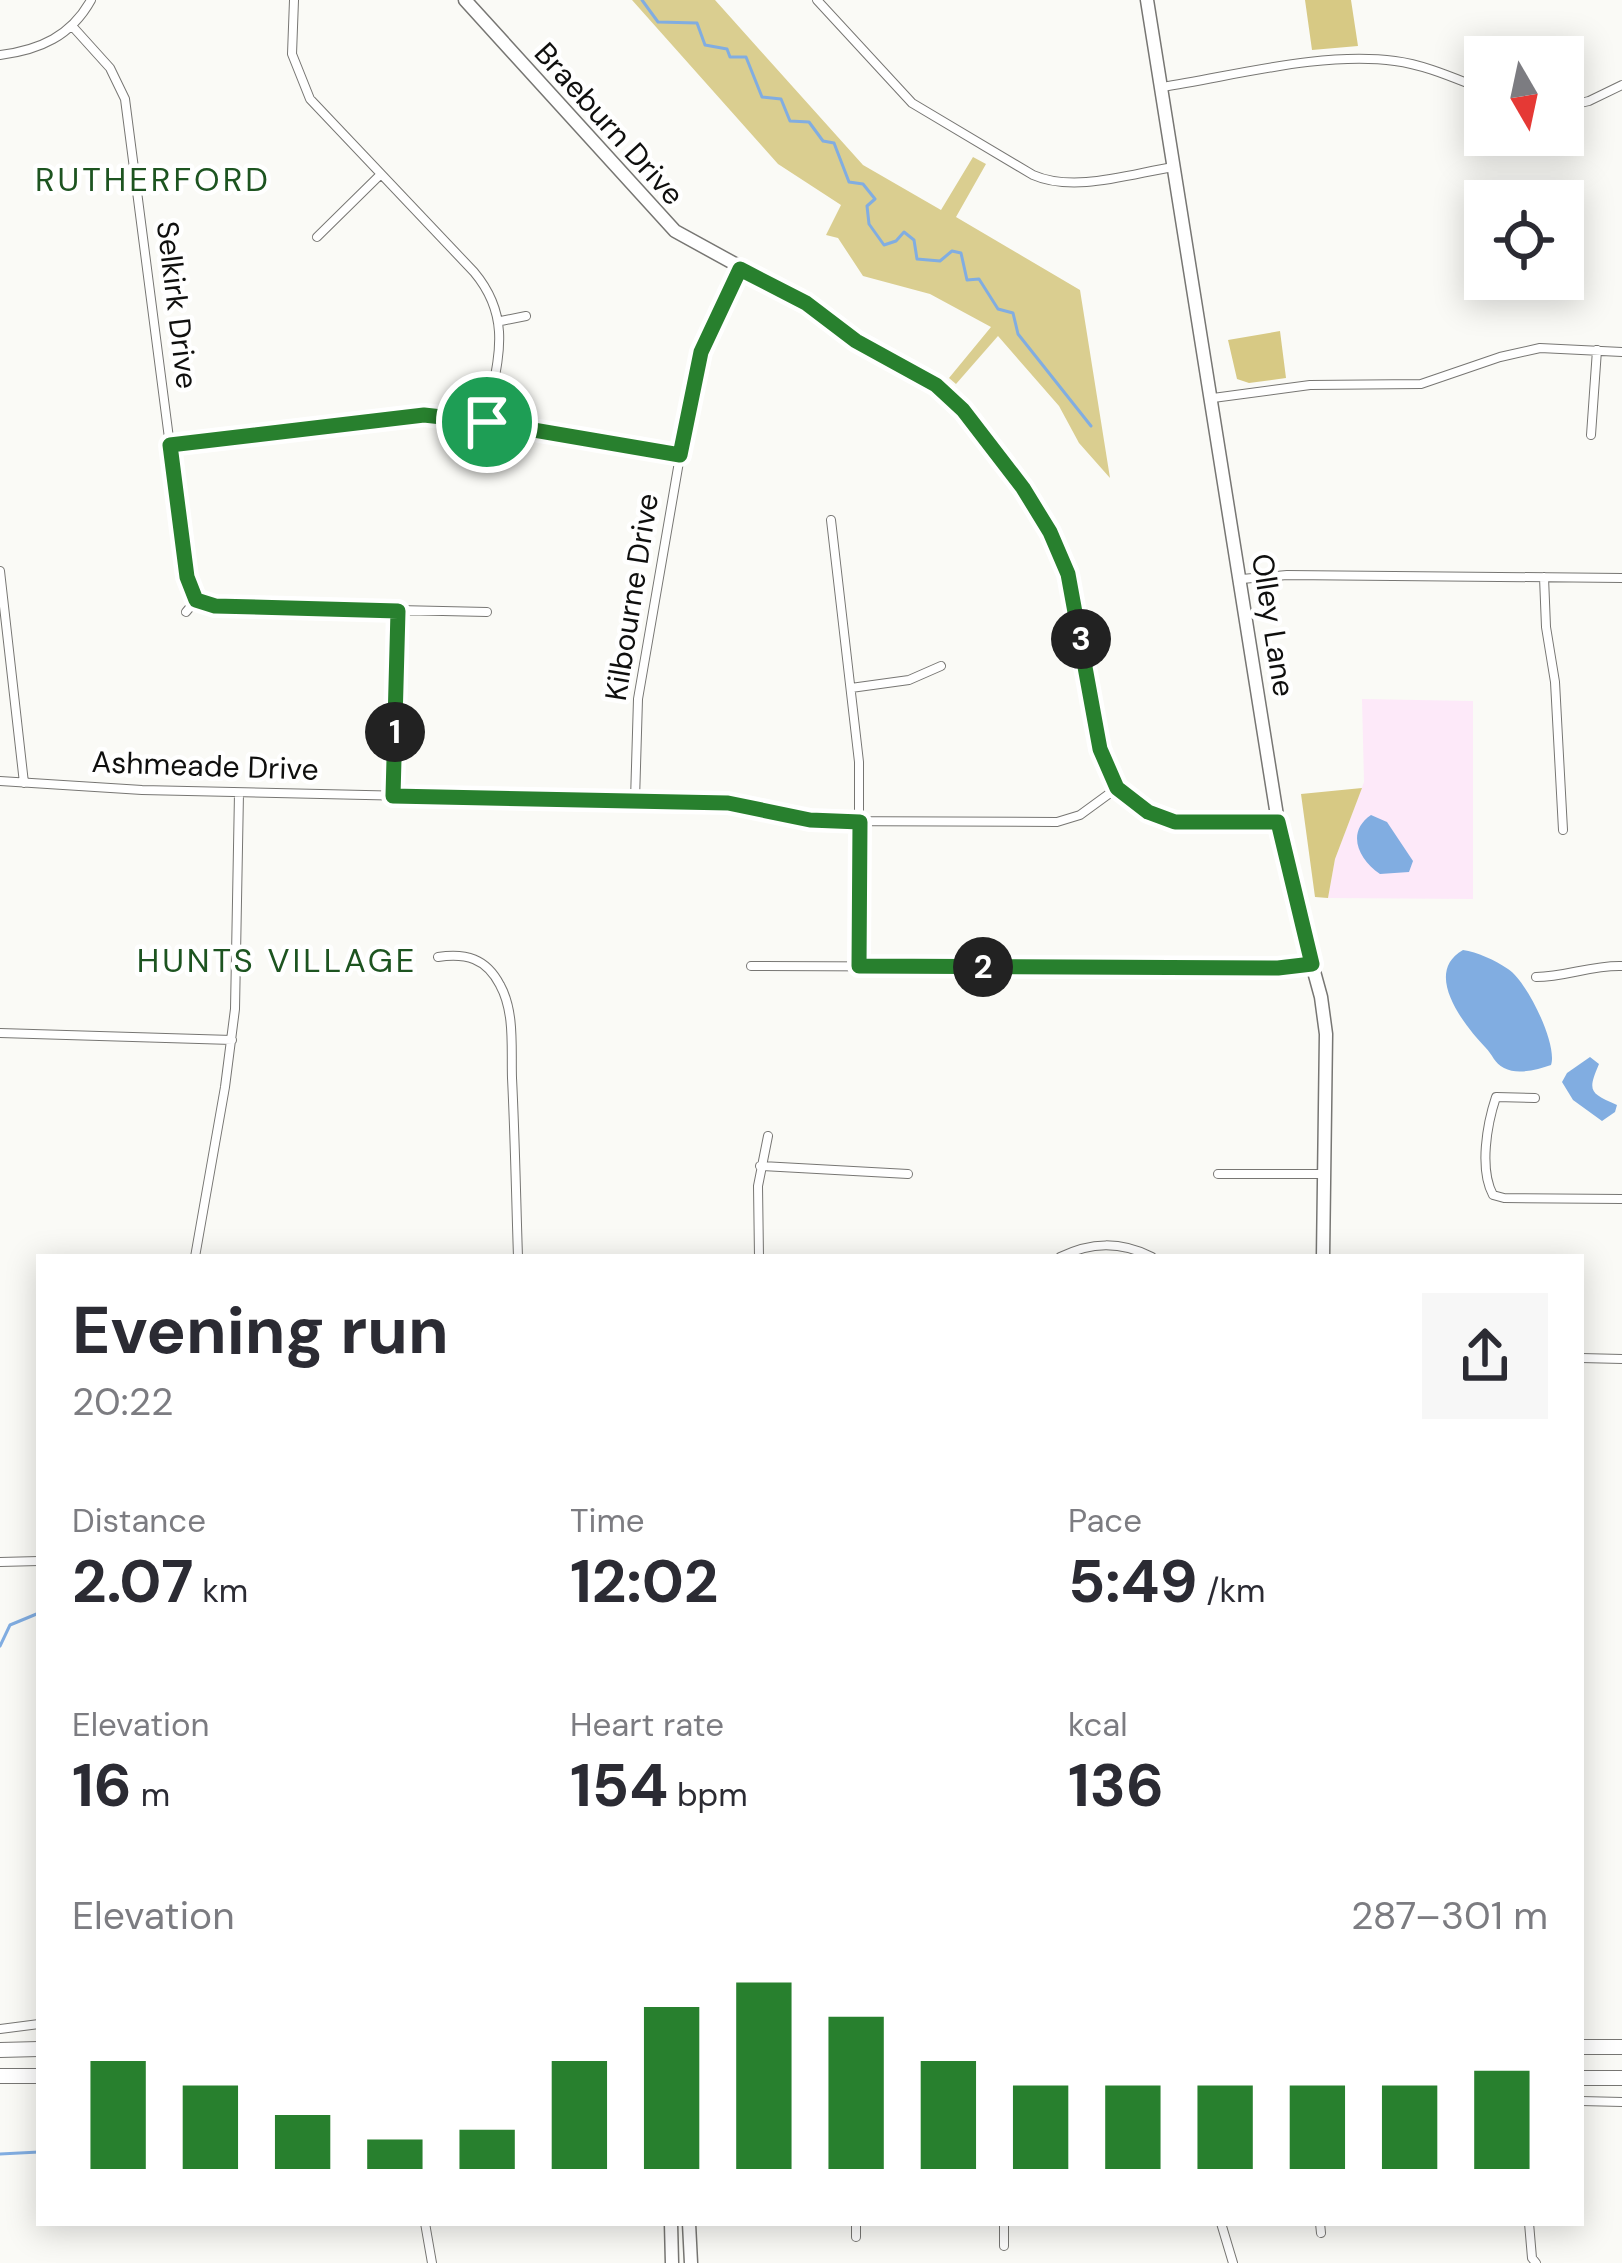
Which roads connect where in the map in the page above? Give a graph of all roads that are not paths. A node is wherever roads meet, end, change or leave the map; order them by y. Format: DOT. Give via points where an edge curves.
graph roads {
  1 [pos="91,0"];
  2 [pos="294,0"];
  3 [pos="465,0"];
  4 [pos="817,0"];
  5 [pos="1148,0"];
  6 [pos="73,27"];
  7 [pos="0,55"];
  8 [pos="1464,82"];
  9 [pos="1622,85"];
  10 [pos="1162,87"];
  11 [pos="1584,102"];
  12 [pos="1174,167"];
  13 [pos="380,175"];
  14 [pos="317,237"];
  15 [pos="740,269"];
  16 [pos="526,316"];
  17 [pos="501,321"];
  18 [pos="1597,350"];
  19 [pos="1622,352"];
  20 [pos="1213,398"];
  21 [pos="487,422"];
  22 [pos="1591,435"];
  23 [pos="170,445"];
  24 [pos="680,455"];
  25 [pos="831,520"];
  26 [pos="0,571"];
  27 [pos="1544,577"];
  28 [pos="1622,578"];
  29 [pos="1242,580"];
  30 [pos="196,600"];
  31 [pos="186,611"];
  32 [pos="398,611"];
  33 [pos="487,612"];
  34 [pos="941,666"];
  35 [pos="851,688"];
  36 [pos="0,781"];
  37 [pos="24,783"];
  38 [pos="1117,788"];
  39 [pos="239,793"];
  40 [pos="393,796"];
  41 [pos="635,800"];
  42 [pos="860,822"];
  43 [pos="1278,822"];
  44 [pos="1563,830"];
  45 [pos="438,956"];
  46 [pos="1312,964"];
  47 [pos="751,965"];
  48 [pos="1622,965"];
  49 [pos="859,966"];
  50 [pos="1536,977"];
  51 [pos="0,1033"];
  52 [pos="232,1040"];
  53 [pos="1535,1098"];
  54 [pos="768,1136"];
  55 [pos="760,1166"];
  56 [pos="908,1174"];
  57 [pos="1217,1174"];
  58 [pos="1325,1174"];
  59 [pos="1622,1199"];
  60 [pos="196,1254"];
  61 [pos="518,1254"];
  62 [pos="759,1254"];
  63 [pos="1070,1254"];
  64 [pos="1144,1254"];
  65 [pos="1323,1254"];
  66 [pos="1584,1358"];
  67 [pos="1622,1359"];
  68 [pos="36,1561"];
  69 [pos="0,1562"];
  70 [pos="36,2024"];
  71 [pos="0,2029"];
  72 [pos="1584,2047"];
  73 [pos="1622,2047"];
  74 [pos="36,2049"];
  75 [pos="0,2050"];
  76 [pos="0,2076"];
  77 [pos="36,2076"];
  78 [pos="1584,2078"];
  79 [pos="1622,2078"];
  80 [pos="1584,2101"];
  81 [pos="1622,2102"];
  82 [pos="426,2226"];
  83 [pos="670,2226"];
  84 [pos="689,2226"];
  85 [pos="856,2226"];
  86 [pos="1004,2226"];
  87 [pos="1222,2226"];
  88 [pos="1529,2226"];
  89 [pos="856,2237"];
  90 [pos="1004,2246"];
  91 [pos="432,2263"];
  92 [pos="672,2263"];
  93 [pos="691,2263"];
  94 [pos="1233,2263"];
  95 [pos="1536,2263"];
  1 -- 6 [label="street"];
  2 -- 13 [label="street" via="290,37 302,85"];
  3 -- 15 [label="street, Braeburn Drive" via="653,211"];
  4 -- 12 [label="street" via="912,103 1033,175 1061,183"];
  5 -- 10 [label="street, Olley Lane"];
  6 -- 7 [label="street"];
  6 -- 23 [label="street, Selkirk Drive" via="125,99"];
  8 -- 10 [label="street" via="1378,59"];
  9 -- 11 [label="street"];
  10 -- 12 [label="street, Olley Lane"];
  12 -- 20 [label="street, Olley Lane"];
  13 -- 14 [label="street"];
  13 -- 17 [label="street" via="485,285"];
  15 -- 24 [label="street, Kilbourne Drive" via="701,352"];
  15 -- 38 [label="street, Braeburn Drive" via="936,385 1023,488 1068,574 1100,749"];
  16 -- 17 [label="street"];
  17 -- 21 [label="street"];
  18 -- 19 [label="street"];
  18 -- 20 [label="street" via="1523,350 1421,384 1310,385"];
  18 -- 22 [label="street"];
  20 -- 29 [label="street, Olley Lane"];
  21 -- 23 [label="street" via="406,416"];
  21 -- 24 [label="street"];
  23 -- 30 [label="street, Selkirk Drive"];
  24 -- 41 [label="street, Kilbourne Drive" via="638,699"];
  25 -- 35 [label="street"];
  26 -- 37 [label="street"];
  27 -- 28 [label="street"];
  27 -- 29 [label="street"];
  27 -- 44 [label="street"];
  29 -- 43 [label="street, Olley Lane"];
  30 -- 31 [label="street"];
  30 -- 32 [label="street"];
  32 -- 33 [label="street"];
  32 -- 40 [label="street"];
  34 -- 35 [label="street" via="909,680"];
  35 -- 42 [label="street"];
  36 -- 37 [label="street, Ashmeade Drive"];
  37 -- 39 [label="street, Ashmeade Drive"];
  38 -- 42 [label="street, Ashmeade Drive" via="1057,823"];
  38 -- 43 [label="street" via="1175,822"];
  39 -- 40 [label="street, Ashmeade Drive"];
  39 -- 52 [label="street"];
  40 -- 41 [label="street, Ashmeade Drive"];
  41 -- 42 [label="street, Ashmeade Drive" via="728,803"];
  42 -- 49 [label="street"];
  43 -- 46 [label="street, Olley Lane"];
  45 -- 61 [label="street" via="479,961 506,997"];
  46 -- 49 [label="street"];
  46 -- 58 [label="street, Olley Lane" via="1326,1034"];
  47 -- 49 [label="street"];
  48 -- 50 [label="street"];
  51 -- 52 [label="street"];
  52 -- 60 [label="street"];
  53 -- 59 [label="street" via="1496,1097 1488,1125 1493,1195"];
  54 -- 55 [label="street"];
  55 -- 56 [label="street"];
  55 -- 62 [label="street"];
  57 -- 58 [label="street"];
  58 -- 65 [label="street, Olley Lane"];
  63 -- 64 [label="street" via="1100,1245"];
  66 -- 67 [label="street"];
  68 -- 69 [label="street"];
  70 -- 71 [label="street"];
  72 -- 73 [label="main road"];
  74 -- 75 [label="main road"];
  76 -- 77 [label="main road"];
  78 -- 79 [label="main road"];
  80 -- 81 [label="street"];
  82 -- 91 [label="street"];
  83 -- 92 [label="street"];
  84 -- 93 [label="street"];
  85 -- 89 [label="street"];
  86 -- 90 [label="street"];
  87 -- 94 [label="street"];
  88 -- 95 [label="street"];
}
